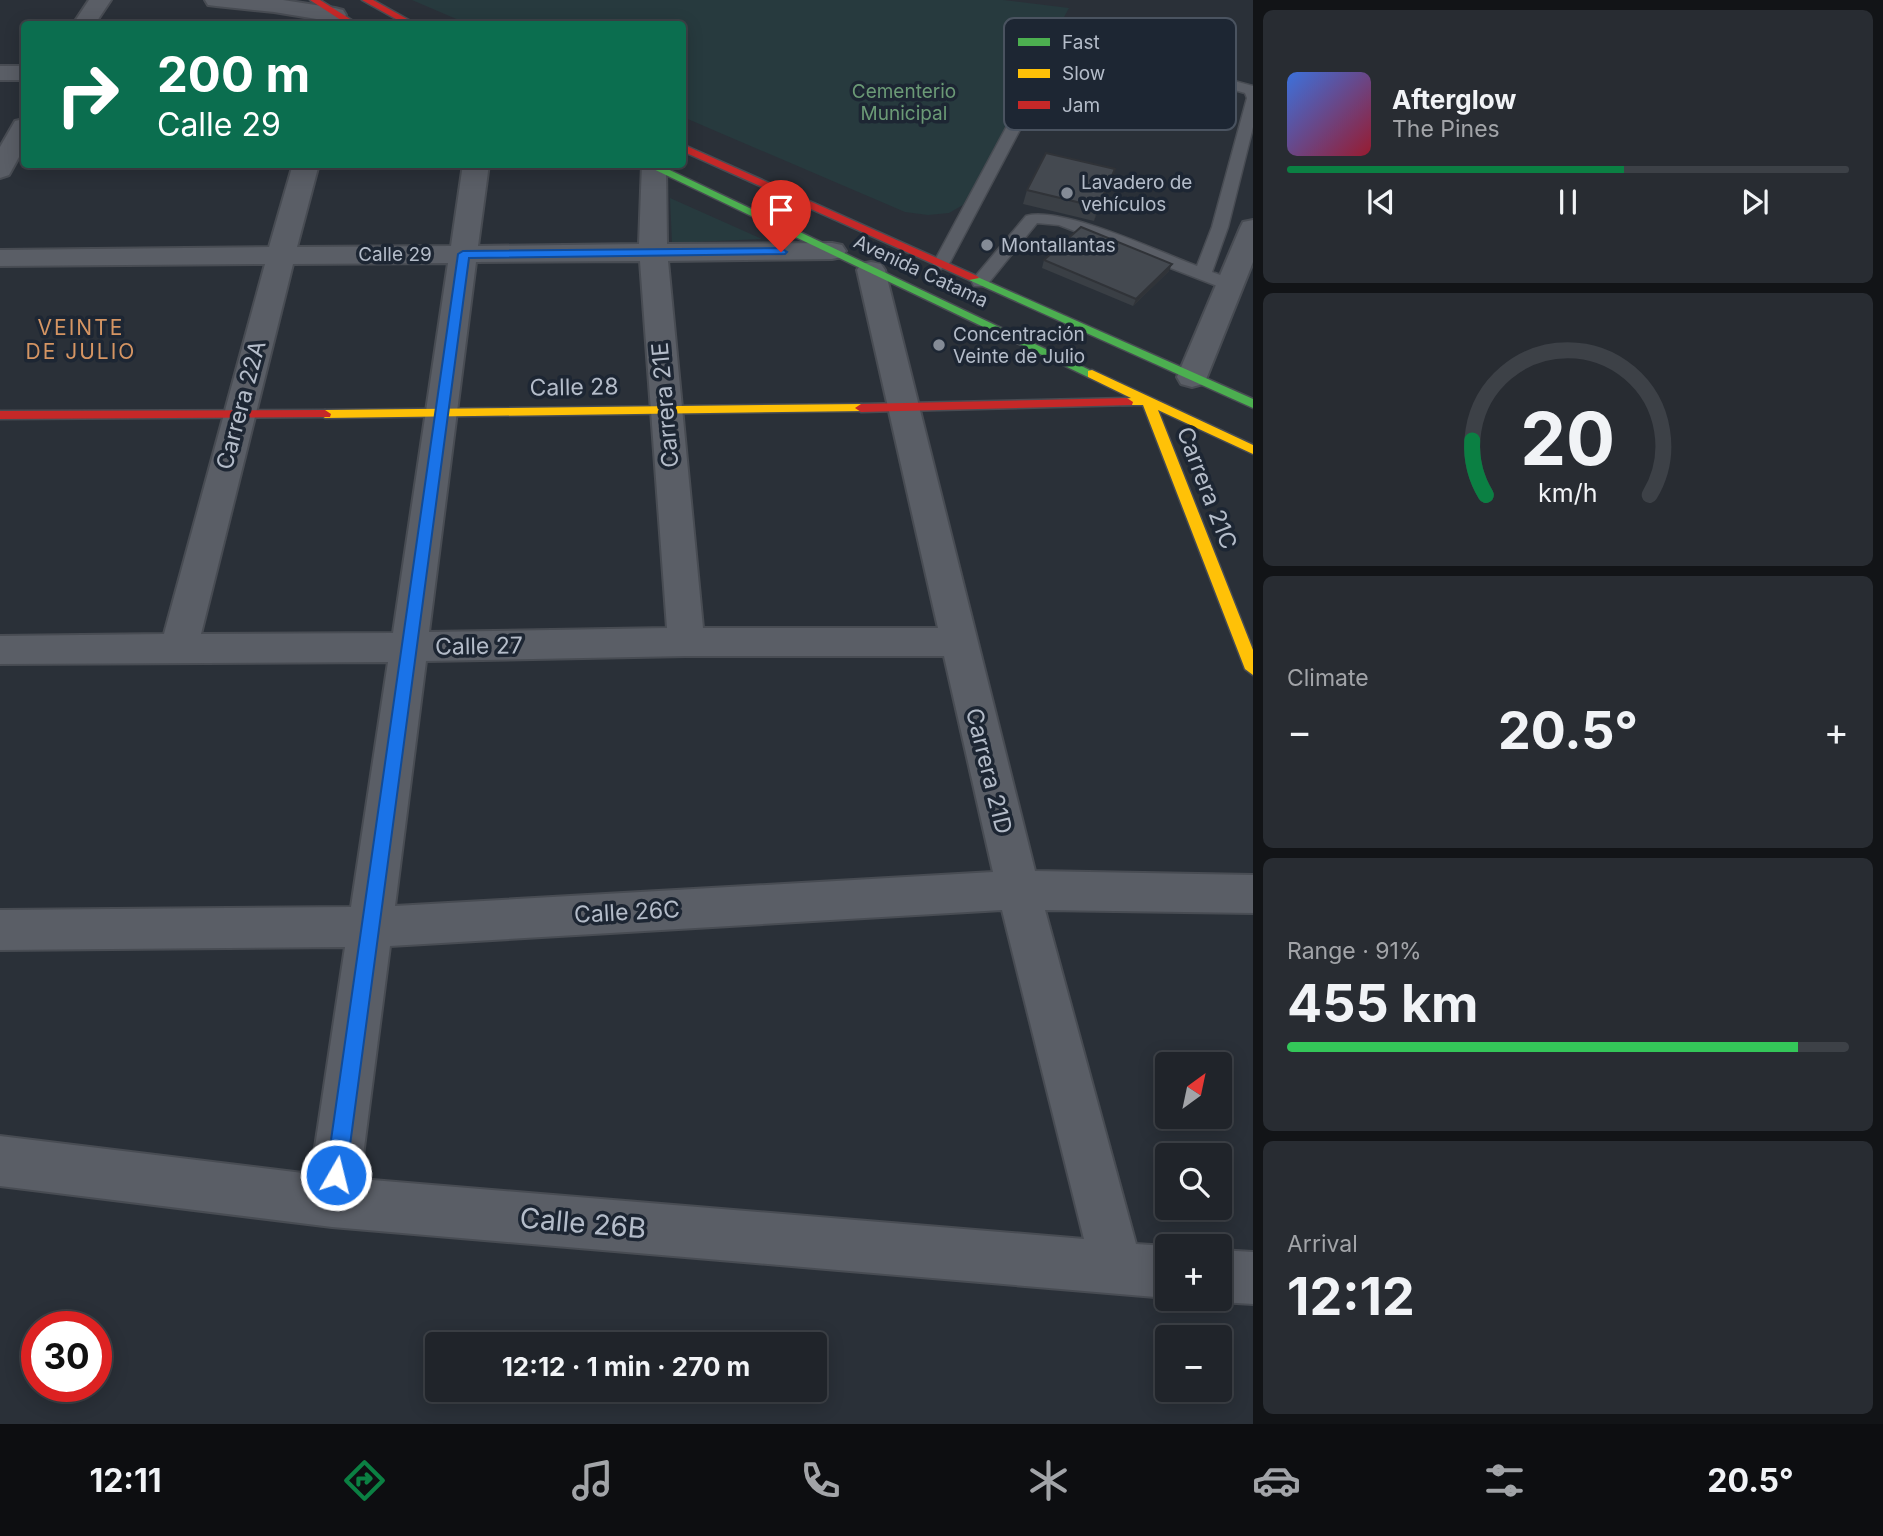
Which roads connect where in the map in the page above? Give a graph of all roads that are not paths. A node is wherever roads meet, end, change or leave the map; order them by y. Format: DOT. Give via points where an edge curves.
graph roads {
  1 [pos="100,0"];
  2 [pos="314,0"];
  3 [pos="366,0"];
  4 [pos="223,1"];
  5 [pos="86,21"];
  6 [pos="223,21"];
  7 [pos="346,21"];
  8 [pos="405,21"];
  9 [pos="0,73"];
  10 [pos="21,73"];
  11 [pos="1236,84"];
  12 [pos="1253,98"];
  13 [pos="18,130"];
  14 [pos="1012,130"];
  15 [pos="686,149"];
  16 [pos="305,168"];
  17 [pos="475,168"];
  18 [pos="650,168"];
  19 [pos="654,168"];
  20 [pos="0,170"];
  21 [pos="1253,228"];
  22 [pos="832,251"];
  23 [pos="653,253"];
  24 [pos="283,254"];
  25 [pos="463,254"];
  26 [pos="0,258"];
  27 [pos="941,264"];
  28 [pos="871,270"];
  29 [pos="1203,274"];
  30 [pos="980,282"];
  31 [pos="1242,288"];
  32 [pos="1192,377"];
  33 [pos="1148,401"];
  34 [pos="1253,404"];
  35 [pos="664,408"];
  36 [pos="903,408"];
  37 [pos="238,412"];
  38 [pos="442,413"];
  39 [pos="0,415"];
  40 [pos="1253,450"];
  41 [pos="686,642"];
  42 [pos="958,642"];
  43 [pos="179,648"];
  44 [pos="409,648"];
  45 [pos="0,650"];
  46 [pos="1253,669"];
  47 [pos="1018,890"];
  48 [pos="1253,894"];
  49 [pos="371,927"];
  50 [pos="0,930"];
  51 [pos="0,1161"];
  52 [pos="332,1202"];
  53 [pos="1116,1269"];
  54 [pos="1155,1271"];
  55 [pos="1232,1277"];
  56 [pos="1253,1278"];
  1 -- 5 [label="street"];
  2 -- 7 [label="main road"];
  3 -- 8 [label="main road"];
  4 -- 6 [label="street"];
  4 -- 7 [label="street"];
  9 -- 10 [label="street"];
  11 -- 12 [label="lane" via="1252,91"];
  12 -- 29 [label="lane" via="1220,227"];
  13 -- 20 [label="street"];
  14 -- 27 [label="lane"];
  15 -- 27 [label="main road, Avenida Catama"];
  16 -- 24 [label="street, Carrera 22A"];
  17 -- 25 [label="street"];
  18 -- 23 [label="street, Carrera 21E"];
  19 -- 22 [label="main road, Avenida Catama"];
  21 -- 31 [label="street"];
  22 -- 23 [label="street, Calle 29"];
  22 -- 28 [label="main road, Avenida Catama"];
  23 -- 25 [label="street, Calle 29"];
  23 -- 35 [label="street, Carrera 21E"];
  24 -- 25 [label="street, Calle 29"];
  24 -- 26 [label="street, Calle 29"];
  24 -- 37 [label="street, Carrera 22A"];
  25 -- 38 [label="street"];
  27 -- 30 [label="main road, Avenida Catama"];
  28 -- 33 [label="main road, Avenida Catama"];
  28 -- 36 [label="street, Carrera 21D"];
  29 -- 30 [label="lane" via="1046,218 1032,219"];
  29 -- 31 [label="lane"];
  30 -- 32 [label="main road, Avenida Catama"];
  31 -- 32 [label="street"];
  32 -- 34 [label="main road, Avenida Catama"];
  33 -- 36 [label="main road, Calle 28"];
  33 -- 40 [label="main road, Avenida Catama"];
  33 -- 46 [label="main road, Carrera 21C"];
  35 -- 36 [label="main road, Calle 28"];
  35 -- 38 [label="main road, Calle 28"];
  35 -- 41 [label="street, Carrera 21E"];
  36 -- 42 [label="street, Carrera 21D"];
  37 -- 38 [label="main road, Calle 28"];
  37 -- 39 [label="main road, Calle 28"];
  37 -- 43 [label="street, Carrera 22A"];
  38 -- 44 [label="street"];
  41 -- 42 [label="street, Calle 27"];
  41 -- 44 [label="street, Calle 27"];
  42 -- 47 [label="street, Carrera 21D"];
  43 -- 44 [label="street, Calle 27"];
  43 -- 45 [label="street, Calle 27"];
  44 -- 49 [label="street"];
  47 -- 48 [label="street, Calle 26C"];
  47 -- 49 [label="street, Calle 26C"];
  47 -- 53 [label="street, Carrera 21D"];
  49 -- 50 [label="street, Calle 26C"];
  49 -- 52 [label="street"];
  51 -- 52 [label="street, Calle 26B"];
  52 -- 53 [label="street, Calle 26B"];
  53 -- 54 [label="street, Calle 26B"];
  55 -- 56 [label="street"];
}
